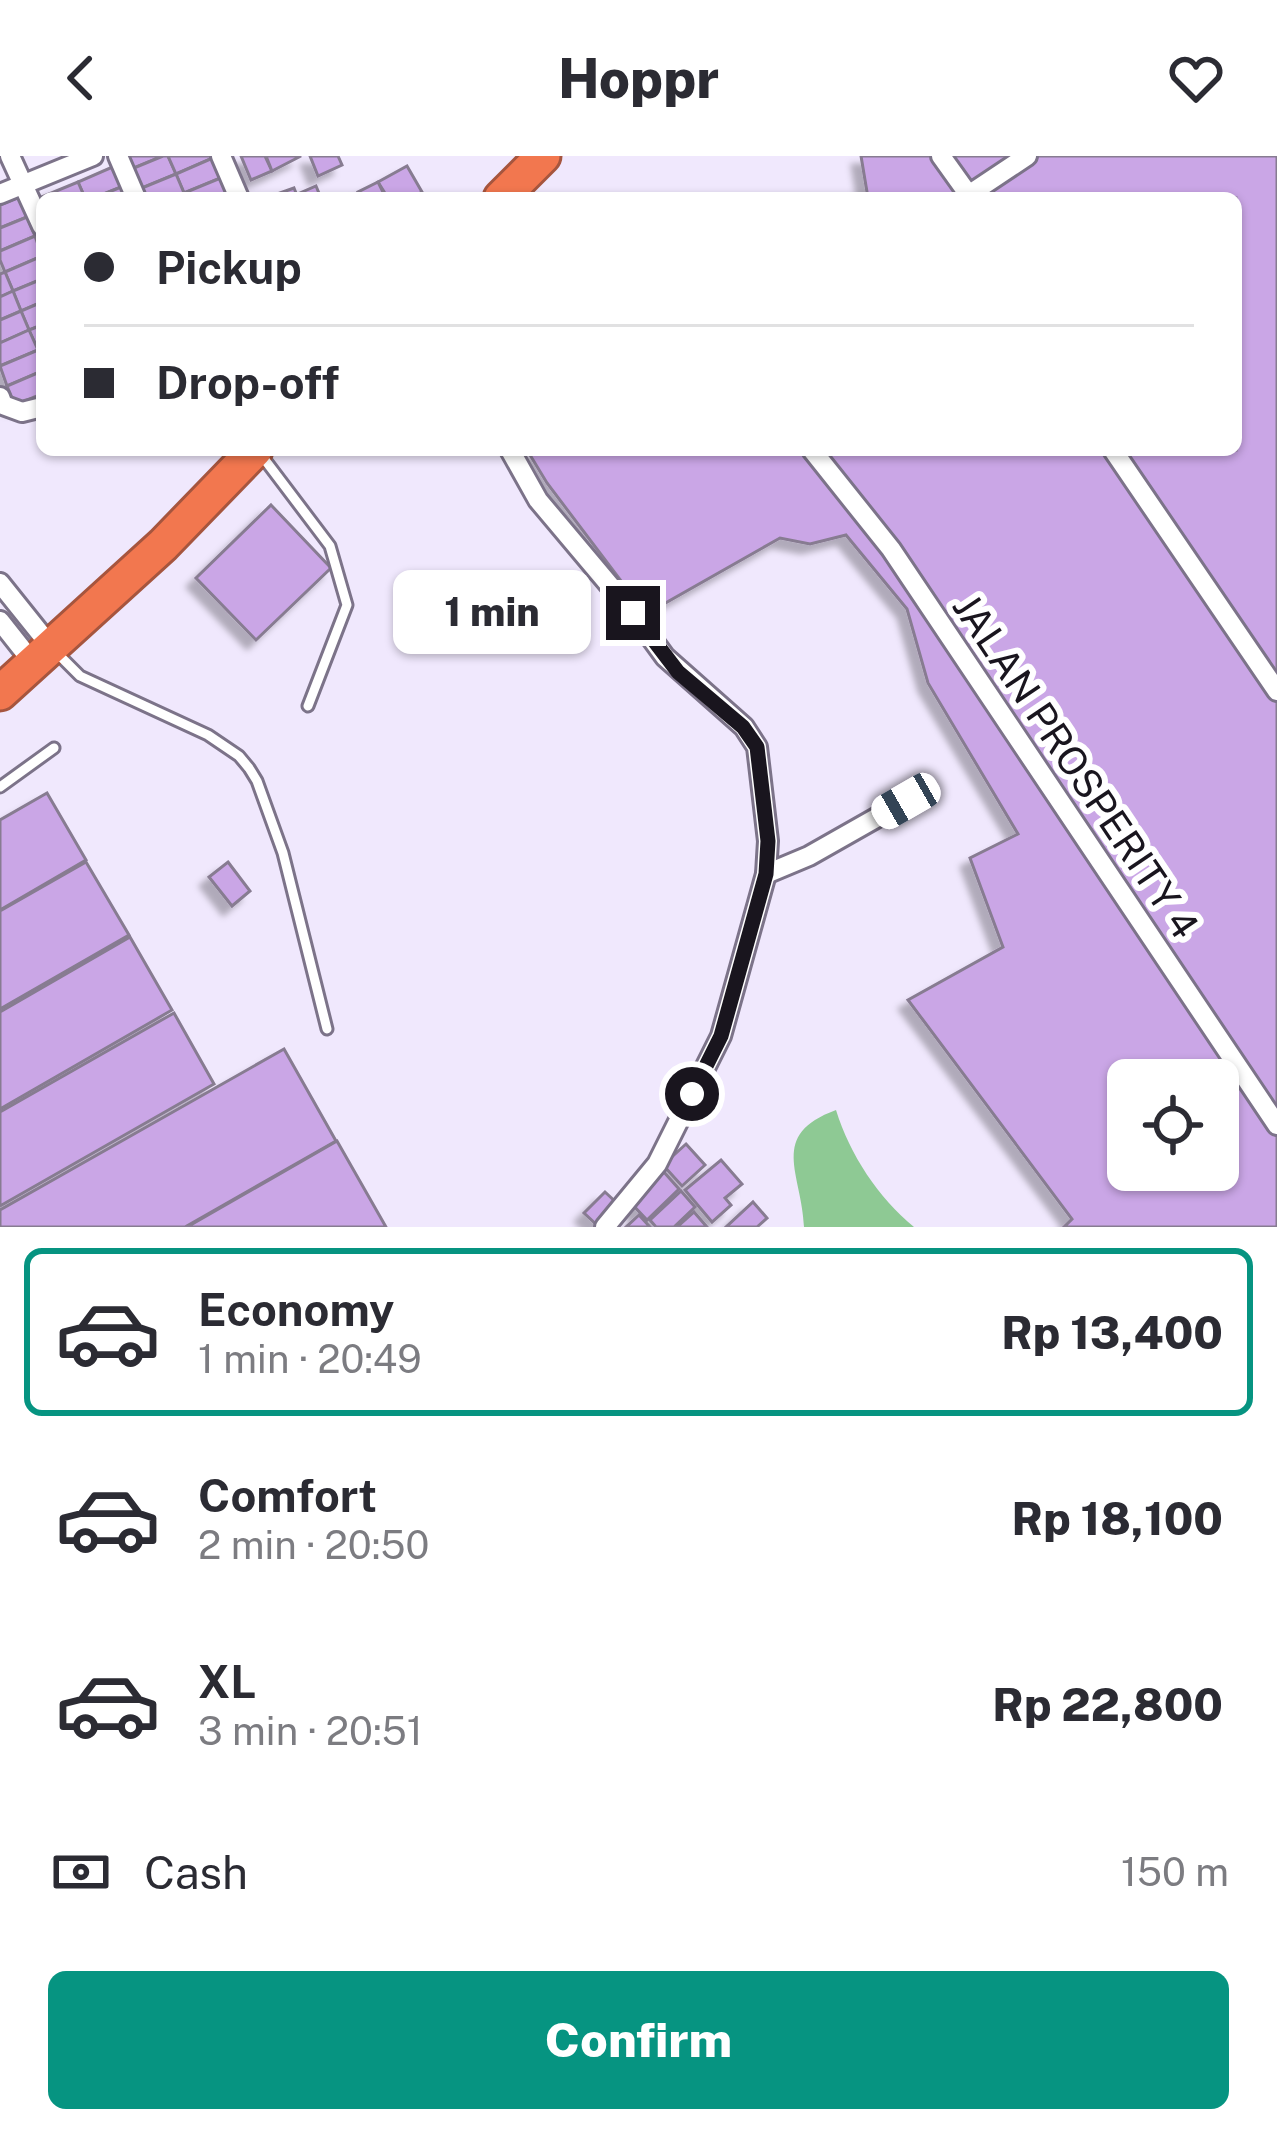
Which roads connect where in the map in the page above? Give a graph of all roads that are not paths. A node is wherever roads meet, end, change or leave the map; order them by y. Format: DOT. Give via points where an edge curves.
graph roads {
  1 [pos="10,156"];
  2 [pos="93,156"];
  3 [pos="118,156"];
  4 [pos="221,156"];
  5 [pos="543,156"];
  6 [pos="941,156"];
  7 [pos="1027,156"];
  8 [pos="22,185"];
  9 [pos="133,192"];
  10 [pos="236,192"];
  11 [pos="507,192"];
  12 [pos="965,192"];
  13 [pos="974,192"];
  14 [pos="0,194"];
  15 [pos="36,214"];
  16 [pos="0,397"];
  17 [pos="36,409"];
  18 [pos="250,456"];
  19 [pos="261,456"];
  20 [pos="513,456"];
  21 [pos="817,456"];
  22 [pos="1117,456"];
  23 [pos="0,583"];
  24 [pos="0,621"];
  25 [pos="43,656"];
  26 [pos="1277,691"];
  27 [pos="0,693"];
  28 [pos="308,706"];
  29 [pos="54,748"];
  30 [pos="0,787"];
  31 [pos="906,801"];
  32 [pos="766,874"];
  33 [pos="327,1030"];
  34 [pos="1277,1125"];
  35 [pos="605,1227"];
  1 -- 8 [label="street"];
  2 -- 8 [label="street"];
  3 -- 9 [label="street"];
  4 -- 10 [label="street"];
  5 -- 11 [label="highway"];
  6 -- 12 [label="street"];
  7 -- 13 [label="street"];
  8 -- 14 [label="street"];
  8 -- 15 [label="street"];
  16 -- 17 [label="street" via="15,411"];
  18 -- 25 [label="highway"];
  19 -- 28 [label="lane" via="330,546 347,604"];
  20 -- 32 [label="street" via="538,500 665,658 753,738"];
  21 -- 34 [label="street, JALAN PROSPERITY 4" via="891,549"];
  22 -- 26 [label="street"];
  23 -- 25 [label="street"];
  24 -- 25 [label="street"];
  25 -- 27 [label="highway"];
  25 -- 33 [label="lane" via="208,735 249,768 283,853"];
  29 -- 30 [label="lane"];
  31 -- 32 [label="street"];
  32 -- 35 [label="street" via="721,1036 657,1165"];
}
